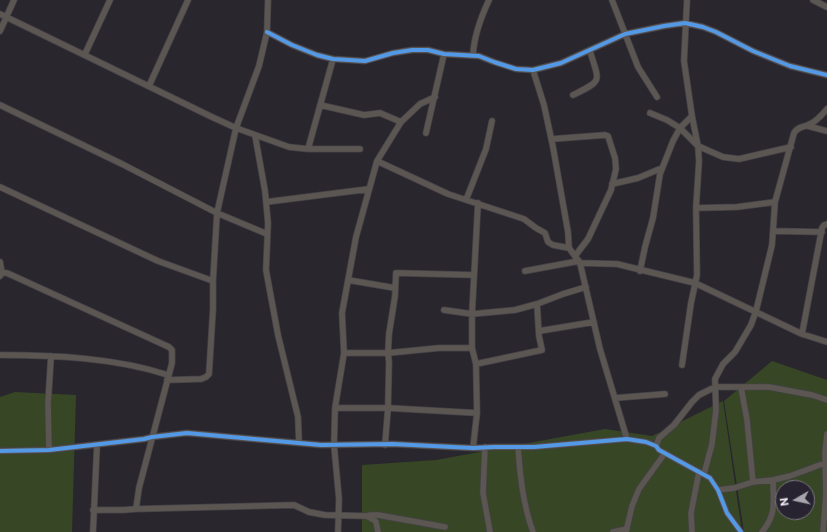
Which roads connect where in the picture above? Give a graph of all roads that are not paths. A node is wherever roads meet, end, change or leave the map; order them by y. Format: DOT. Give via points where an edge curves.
graph roads {
  1 [pos="14,0"];
  2 [pos="110,0"];
  3 [pos="188,0"];
  4 [pos="268,0"];
  5 [pos="489,0"];
  6 [pos="612,0"];
  7 [pos="687,0"];
  8 [pos="813,0"];
  9 [pos="827,8"];
  10 [pos="0,14"];
  11 [pos="6,17"];
  12 [pos="685,23"];
  13 [pos="0,31"];
  14 [pos="267,32"];
  15 [pos="625,34"];
  16 [pos="590,51"];
  17 [pos="85,54"];
  18 [pos="444,54"];
  19 [pos="473,55"];
  20 [pos="333,59"];
  21 [pos="533,70"];
  22 [pos="827,75"];
  23 [pos="149,86"];
  24 [pos="573,95"];
  25 [pos="435,96"];
  26 [pos="657,97"];
  27 [pos="320,105"];
  28 [pos="0,106"];
  29 [pos="827,109"];
  30 [pos="650,113"];
  31 [pos="692,116"];
  32 [pos="492,121"];
  33 [pos="401,122"];
  34 [pos="808,126"];
  35 [pos="236,128"];
  36 [pos="680,128"];
  37 [pos="827,131"];
  38 [pos="426,133"];
  39 [pos="255,135"];
  40 [pos="552,139"];
  41 [pos="698,146"];
  42 [pos="791,147"];
  43 [pos="308,149"];
  44 [pos="360,149"];
  45 [pos="376,161"];
  46 [pos="662,168"];
  47 [pos="612,184"];
  48 [pos="0,188"];
  49 [pos="369,189"];
  50 [pos="466,200"];
  51 [pos="266,202"];
  52 [pos="776,202"];
  53 [pos="478,203"];
  54 [pos="696,208"];
  55 [pos="217,213"];
  56 [pos="827,224"];
  57 [pos="774,231"];
  58 [pos="822,232"];
  59 [pos="267,234"];
  60 [pos="569,248"];
  61 [pos="575,256"];
  62 [pos="0,262"];
  63 [pos="580,262"];
  64 [pos="525,271"];
  65 [pos="640,271"];
  66 [pos="1,274"];
  67 [pos="474,275"];
  68 [pos="348,280"];
  69 [pos="213,281"];
  70 [pos="695,283"];
  71 [pos="586,287"];
  72 [pos="395,288"];
  73 [pos="537,304"];
  74 [pos="444,310"];
  75 [pos="756,311"];
  76 [pos="472,314"];
  77 [pos="594,322"];
  78 [pos="539,331"];
  79 [pos="802,334"];
  80 [pos="827,342"];
  81 [pos="472,348"];
  82 [pos="344,353"];
  83 [pos="388,353"];
  84 [pos="0,355"];
  85 [pos="51,356"];
  86 [pos="476,364"];
  87 [pos="682,365"];
  88 [pos="168,377"];
  89 [pos="715,387"];
  90 [pos="742,387"];
  91 [pos="665,394"];
  92 [pos="615,398"];
  93 [pos="827,400"];
  94 [pos="335,408"];
  95 [pos="388,408"];
  96 [pos="477,413"];
  97 [pos="827,434"];
  98 [pos="152,437"];
  99 [pos="627,439"];
  100 [pos="299,443"];
  101 [pos="97,445"];
  102 [pos="334,445"];
  103 [pos="385,445"];
  104 [pos="656,446"];
  105 [pos="485,447"];
  106 [pos="518,447"];
  107 [pos="473,448"];
  108 [pos="49,450"];
  109 [pos="0,451"];
  110 [pos="665,453"];
  111 [pos="825,463"];
  112 [pos="702,473"];
  113 [pos="774,480"];
  114 [pos="753,482"];
  115 [pos="718,490"];
  116 [pos="136,509"];
  117 [pos="93,510"];
  118 [pos="378,515"];
  119 [pos="339,516"];
  120 [pos="367,516"];
  121 [pos="376,522"];
  122 [pos="445,527"];
  123 [pos="626,530"];
  124 [pos="93,532"];
  125 [pos="338,532"];
  126 [pos="378,532"];
  127 [pos="490,532"];
  128 [pos="532,532"];
  129 [pos="613,532"];
  130 [pos="692,532"];
  131 [pos="741,532"];
  132 [pos="762,532"];
  133 [pos="823,532"];
  1 -- 11 [label="street"];
  2 -- 17 [label="street"];
  3 -- 23 [label="street"];
  4 -- 14 [label="street"];
  5 -- 19 [label="street" via="475,38"];
  6 -- 15 [label="street"];
  7 -- 12 [label="street"];
  8 -- 9 [label="street"];
  10 -- 11 [label="street"];
  11 -- 13 [label="street"];
  11 -- 17 [label="street"];
  12 -- 15 [label="street"];
  12 -- 22 [label="street" via="716,32 790,66"];
  12 -- 31 [label="street" via="684,61"];
  14 -- 20 [label="street" via="292,45"];
  14 -- 35 [label="street" via="259,66"];
  15 -- 16 [label="street"];
  15 -- 26 [label="street" via="638,67"];
  16 -- 21 [label="street" via="561,63"];
  16 -- 24 [label="street" via="597,80 592,86"];
  17 -- 23 [label="street"];
  18 -- 19 [label="street"];
  18 -- 20 [label="street" via="412,50 365,62"];
  18 -- 25 [label="street"];
  19 -- 21 [label="street" via="516,69"];
  20 -- 27 [label="street"];
  21 -- 40 [label="street"];
  23 -- 35 [label="street"];
  25 -- 33 [label="street" via="420,104"];
  25 -- 38 [label="street"];
  27 -- 33 [label="street" via="364,115 380,113"];
  27 -- 43 [label="street"];
  28 -- 55 [label="street"];
  29 -- 34 [label="street"];
  30 -- 36 [label="street"];
  31 -- 36 [label="street"];
  31 -- 41 [label="street"];
  32 -- 50 [label="street" via="486,149"];
  33 -- 45 [label="street"];
  34 -- 37 [label="street"];
  34 -- 42 [label="street" via="796,129"];
  35 -- 39 [label="street"];
  35 -- 55 [label="street"];
  36 -- 41 [label="street"];
  36 -- 46 [label="street"];
  39 -- 43 [label="street" via="289,147"];
  39 -- 51 [label="street"];
  40 -- 47 [label="street" via="608,136 616,169"];
  40 -- 60 [label="street"];
  41 -- 42 [label="street" via="732,159"];
  41 -- 54 [label="street"];
  42 -- 52 [label="street"];
  43 -- 44 [label="street"];
  45 -- 49 [label="street"];
  45 -- 50 [label="street"];
  46 -- 47 [label="street" via="638,178"];
  46 -- 65 [label="street"];
  47 -- 61 [label="street" via="595,226"];
  48 -- 69 [label="street" via="158,261"];
  49 -- 51 [label="street"];
  49 -- 68 [label="street"];
  50 -- 53 [label="street"];
  51 -- 59 [label="street"];
  52 -- 54 [label="street" via="737,207"];
  52 -- 57 [label="street"];
  53 -- 60 [label="street" via="524,219 545,233 548,242"];
  53 -- 67 [label="street"];
  54 -- 70 [label="street" via="698,267"];
  55 -- 59 [label="street"];
  55 -- 69 [label="street"];
  56 -- 58 [label="street" via="824,224"];
  57 -- 58 [label="street"];
  57 -- 75 [label="street"];
  58 -- 79 [label="street"];
  59 -- 100 [label="street" via="266,270 278,335 298,417"];
  60 -- 61 [label="street"];
  61 -- 63 [label="street"];
  62 -- 66 [label="street"];
  63 -- 64 [label="street"];
  63 -- 65 [label="street" via="617,264"];
  63 -- 71 [label="street"];
  65 -- 70 [label="street"];
  66 -- 88 [label="street" via="7,274 169,347 172,350 172,363"];
  67 -- 72 [label="street" via="396,273"];
  67 -- 76 [label="street"];
  68 -- 72 [label="street"];
  68 -- 82 [label="street" via="342,313"];
  69 -- 88 [label="street" via="209,374 202,379"];
  70 -- 75 [label="street"];
  70 -- 87 [label="street"];
  71 -- 73 [label="street"];
  71 -- 77 [label="street"];
  72 -- 83 [label="street"];
  73 -- 76 [label="street" via="515,310"];
  73 -- 78 [label="street"];
  74 -- 76 [label="street"];
  75 -- 79 [label="street"];
  75 -- 89 [label="street" via="736,352 723,364 715,378"];
  76 -- 81 [label="street"];
  77 -- 78 [label="street"];
  77 -- 92 [label="street"];
  78 -- 86 [label="street" via="542,350"];
  79 -- 80 [label="street"];
  81 -- 83 [label="street"];
  81 -- 86 [label="street"];
  82 -- 83 [label="street"];
  82 -- 94 [label="street"];
  83 -- 95 [label="street"];
  84 -- 85 [label="street"];
  85 -- 88 [label="street" via="151,369"];
  85 -- 108 [label="street"];
  86 -- 96 [label="street"];
  88 -- 98 [label="street"];
  89 -- 90 [label="street"];
  89 -- 104 [label="street" via="699,395 692,402 674,425 659,438"];
  89 -- 112 [label="street" via="716,410 712,444"];
  90 -- 93 [label="street" via="769,387"];
  90 -- 114 [label="street"];
  91 -- 92 [label="street"];
  92 -- 99 [label="street"];
  94 -- 95 [label="street"];
  94 -- 102 [label="street"];
  95 -- 96 [label="street"];
  95 -- 103 [label="street"];
  96 -- 107 [label="street"];
  97 -- 111 [label="street"];
  98 -- 100 [label="street" via="187,433"];
  98 -- 101 [label="street"];
  98 -- 116 [label="street"];
  99 -- 104 [label="street"];
  99 -- 106 [label="street"];
  100 -- 102 [label="street"];
  101 -- 108 [label="street"];
  101 -- 117 [label="street"];
  102 -- 103 [label="street"];
  102 -- 119 [label="street"];
  103 -- 107 [label="street"];
  104 -- 110 [label="street"];
  105 -- 106 [label="street"];
  105 -- 107 [label="street"];
  105 -- 127 [label="street" via="483,492"];
  106 -- 128 [label="street" via="523,502"];
  108 -- 109 [label="street"];
  110 -- 112 [label="street"];
  110 -- 123 [label="street" via="639,489"];
  111 -- 113 [label="street"];
  111 -- 133 [label="street"];
  112 -- 115 [label="street"];
  112 -- 130 [label="street" via="691,513"];
  113 -- 114 [label="street"];
  113 -- 132 [label="street" via="771,519"];
  114 -- 115 [label="street"];
  115 -- 131 [label="street" via="727,513"];
  116 -- 117 [label="street"];
  116 -- 119 [label="street" via="294,506 309,512"];
  117 -- 124 [label="street"];
  118 -- 120 [label="street"];
  118 -- 121 [label="street"];
  118 -- 122 [label="street"];
  119 -- 120 [label="street"];
  119 -- 125 [label="street"];
  120 -- 121 [label="street"];
  121 -- 126 [label="street"];
  123 -- 129 [label="street"];
}
